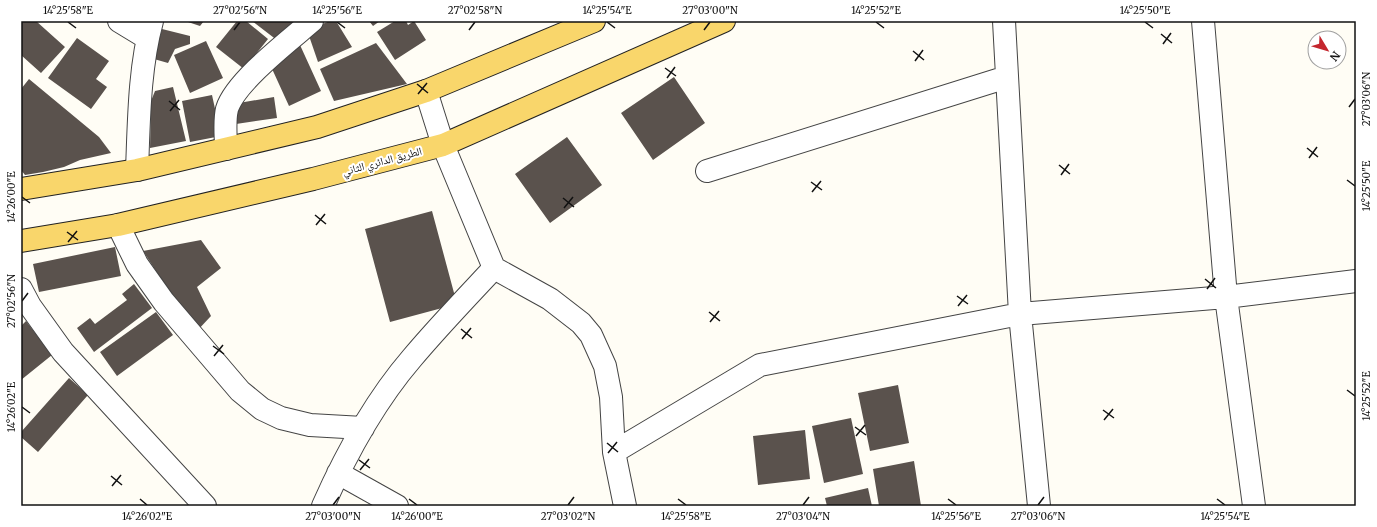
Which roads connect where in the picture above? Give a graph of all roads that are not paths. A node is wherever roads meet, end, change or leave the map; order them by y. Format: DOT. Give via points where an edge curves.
graph roads {
  1 [pos="119,21"];
  2 [pos="312,21"];
  3 [pos="594,21"];
  4 [pos="724,21"];
  5 [pos="1004,21"];
  6 [pos="1203,21"];
  7 [pos="150,30"];
  8 [pos="1007,77"];
  9 [pos="426,91"];
  10 [pos="443,145"];
  11 [pos="226,149"];
  12 [pos="137,170"];
  13 [pos="707,171"];
  14 [pos="21,189"];
  15 [pos="118,225"];
  16 [pos="21,241"];
  17 [pos="494,268"];
  18 [pos="1356,281"];
  19 [pos="21,289"];
  20 [pos="1226,298"];
  21 [pos="1020,314"];
  22 [pos="363,428"];
  23 [pos="614,452"];
  24 [pos="338,473"];
  25 [pos="205,506"];
  26 [pos="323,506"];
  27 [pos="397,506"];
  28 [pos="625,506"];
  29 [pos="1039,506"];
  30 [pos="1254,506"];
  1 -- 7 [label="street"];
  2 -- 11 [label="street" via="244,82 231,100 226,117"];
  3 -- 9 [label="main road"];
  4 -- 10 [label="main road, الطريق الدائري الثاني"];
  5 -- 8 [label="street"];
  6 -- 20 [label="street"];
  7 -- 12 [label="street" via="140,108"];
  8 -- 13 [label="street"];
  8 -- 21 [label="street"];
  9 -- 10 [label="street"];
  9 -- 11 [label="main road" via="317,127"];
  10 -- 15 [label="main road, الطريق الدائري الثاني"];
  10 -- 17 [label="street"];
  11 -- 12 [label="main road"];
  12 -- 14 [label="main road"];
  15 -- 16 [label="main road, الطريق الدائري الثاني"];
  15 -- 22 [label="street" via="137,264 164,302 240,392 281,418 310,425"];
  17 -- 22 [label="street" via="411,359"];
  17 -- 23 [label="street" via="550,299 581,323 591,335 605,366"];
  18 -- 20 [label="street"];
  19 -- 25 [label="street" via="63,352"];
  20 -- 21 [label="street"];
  20 -- 30 [label="street"];
  21 -- 23 [label="street" via="760,365"];
  21 -- 29 [label="street"];
  22 -- 24 [label="street"];
  23 -- 28 [label="street"];
  24 -- 26 [label="street"];
  24 -- 27 [label="street"];
}
